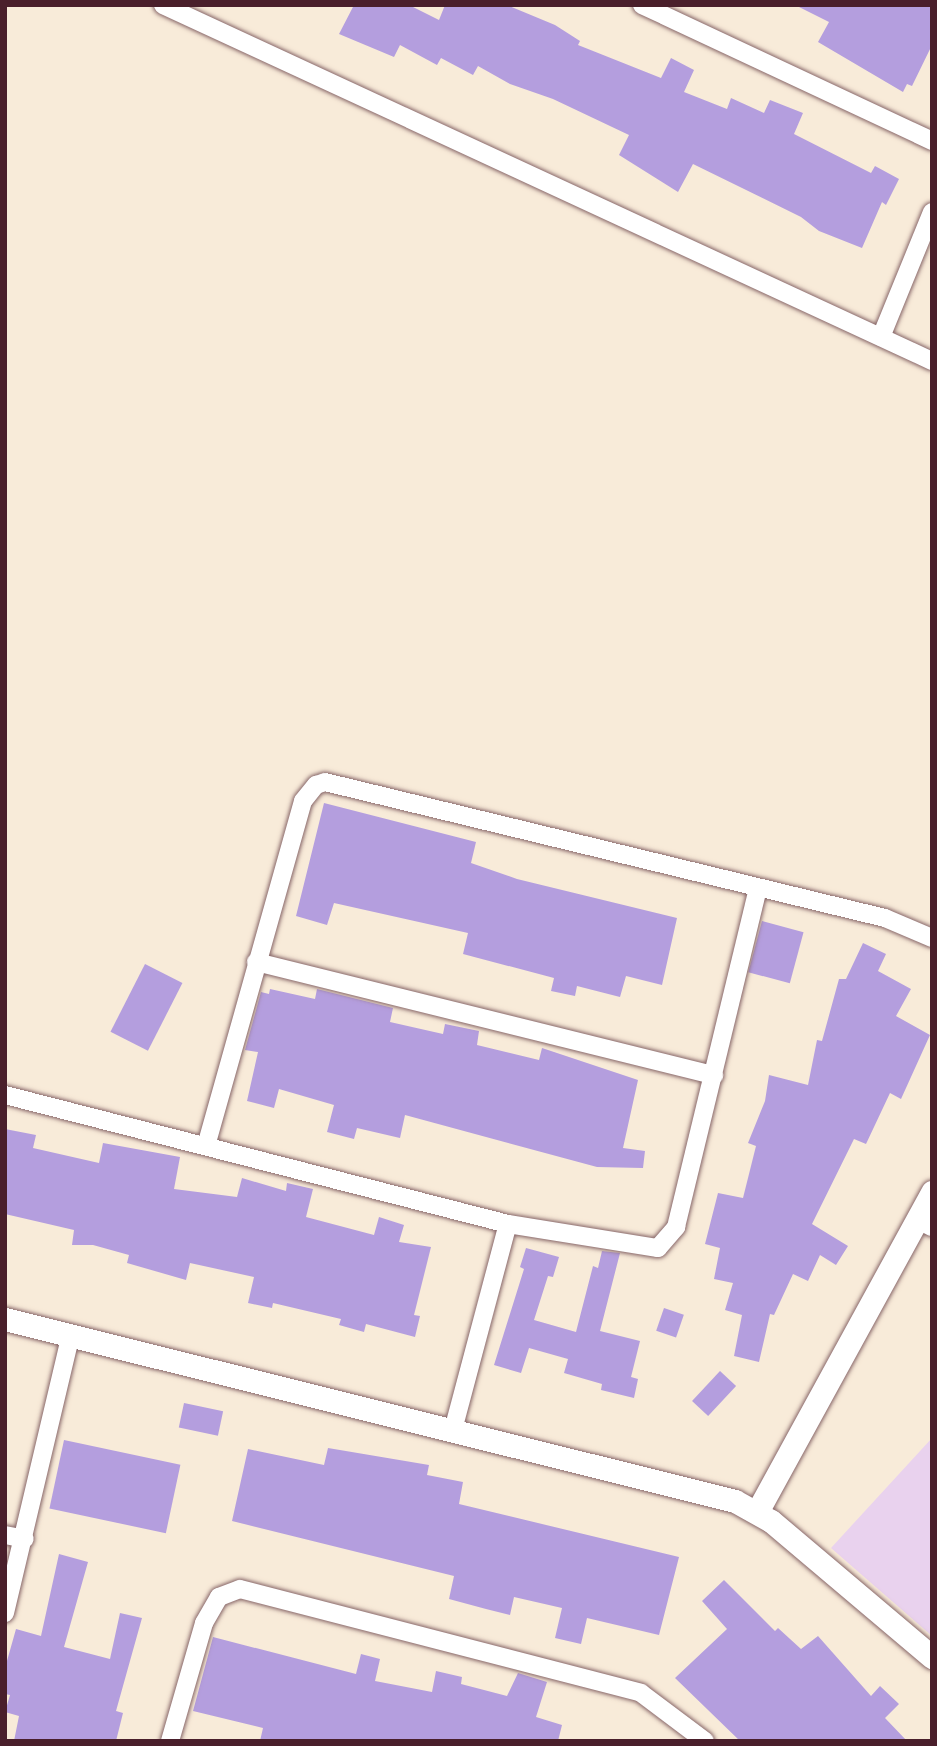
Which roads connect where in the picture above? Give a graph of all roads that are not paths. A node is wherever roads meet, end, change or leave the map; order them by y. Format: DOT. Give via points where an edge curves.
graph roads {
  1 [pos="163,5"];
  2 [pos="642,5"];
  3 [pos="932,141"];
  4 [pos="932,212"];
  5 [pos="881,337"];
  6 [pos="932,361"];
  7 [pos="758,889"];
  8 [pos="932,938"];
  9 [pos="256,962"];
  10 [pos="714,1075"];
  11 [pos="5,1095"];
  12 [pos="206,1146"];
  13 [pos="932,1192"];
  14 [pos="924,1223"];
  15 [pos="508,1224"];
  16 [pos="5,1319"];
  17 [pos="70,1337"];
  18 [pos="453,1430"];
  19 [pos="757,1511"];
  20 [pos="5,1535"];
  21 [pos="24,1539"];
  22 [pos="5,1614"];
  23 [pos="932,1657"];
  24 [pos="170,1741"];
  25 [pos="705,1741"];
  1 -- 5 [label="street"];
  2 -- 3 [label="street"];
  4 -- 5 [label="street"];
  5 -- 6 [label="street"];
  7 -- 8 [label="street" via="885,918"];
  7 -- 9 [label="street" via="325,782 308,791 303,801"];
  7 -- 10 [label="street"];
  9 -- 10 [label="street"];
  9 -- 12 [label="street"];
  10 -- 15 [label="street" via="676,1227 658,1248"];
  11 -- 12 [label="street"];
  12 -- 15 [label="street"];
  13 -- 14 [label="street"];
  14 -- 19 [label="street"];
  15 -- 18 [label="street"];
  16 -- 17 [label="street"];
  17 -- 18 [label="street"];
  17 -- 21 [label="street"];
  18 -- 19 [label="street" via="710,1492"];
  19 -- 23 [label="street"];
  20 -- 21 [label="street"];
  21 -- 22 [label="street"];
  24 -- 25 [label="street" via="204,1623 219,1597 240,1589 641,1693"];
}
